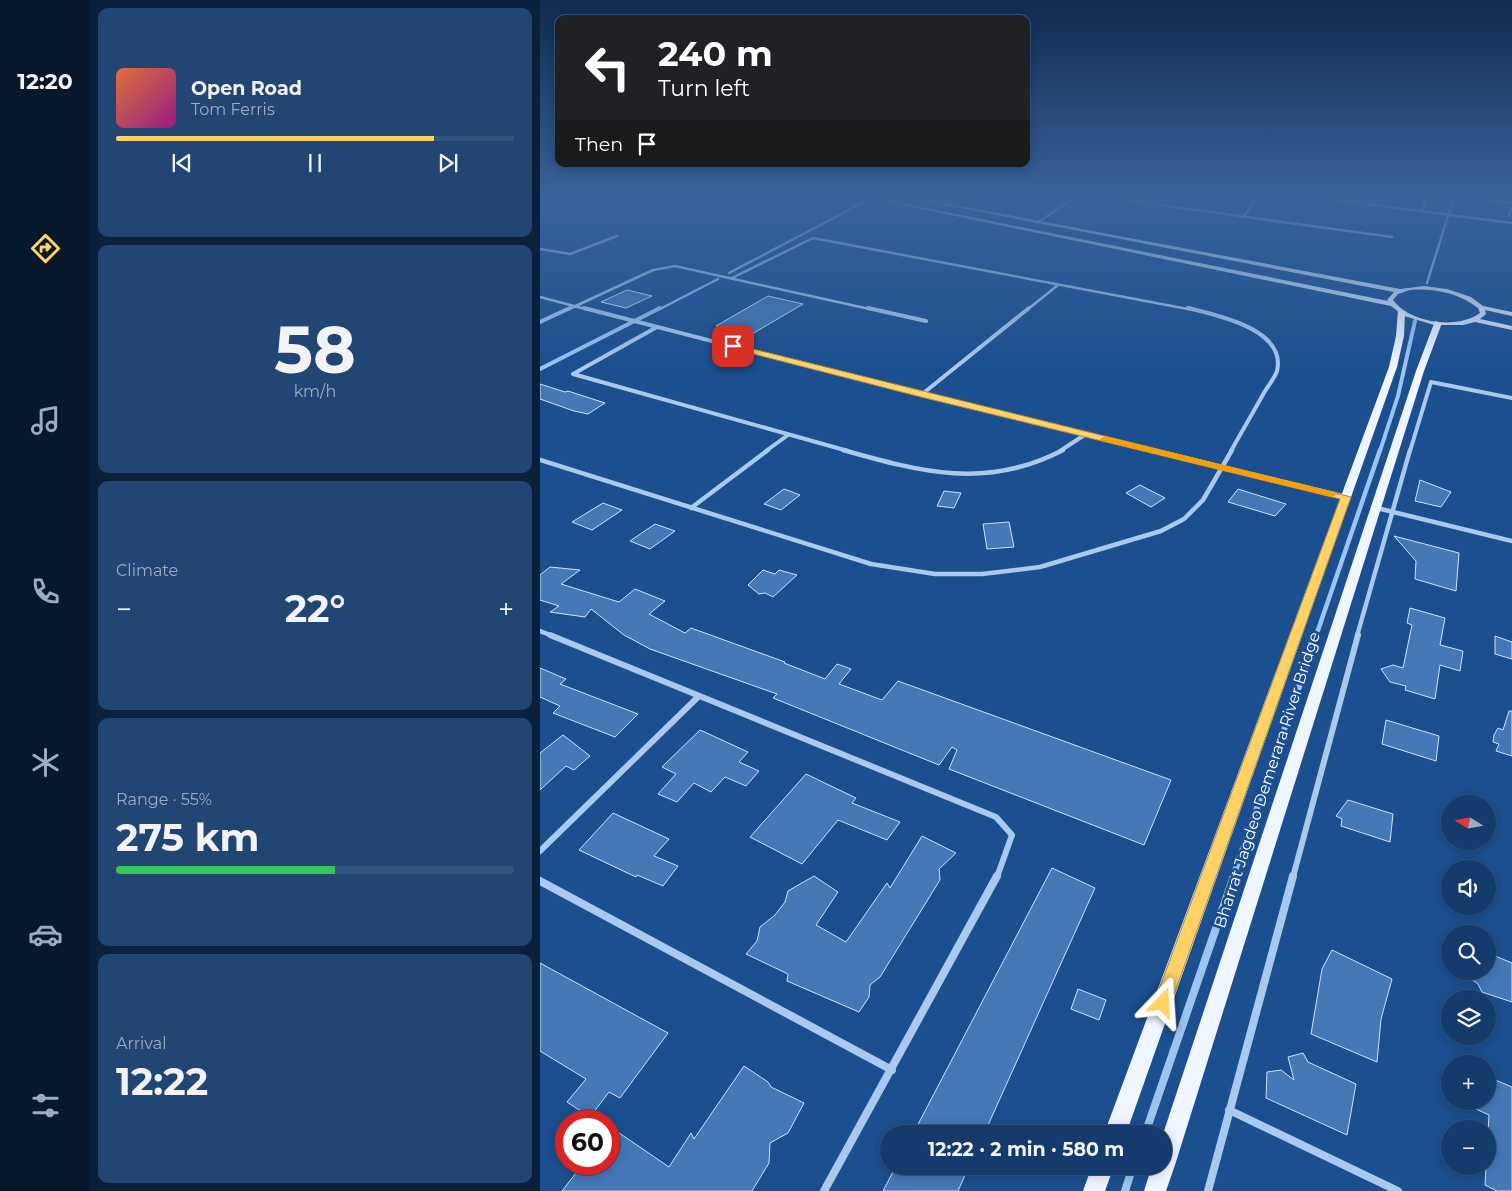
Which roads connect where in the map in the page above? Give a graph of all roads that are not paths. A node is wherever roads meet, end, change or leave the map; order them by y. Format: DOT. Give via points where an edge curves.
graph roads {
  1 [pos="777,256"];
  2 [pos="905,256"];
  3 [pos="1146,256"];
  4 [pos="1214,256"];
  5 [pos="732,278"];
  6 [pos="1058,285"];
  7 [pos="1400,291"];
  8 [pos="540,297"];
  9 [pos="576,306"];
  10 [pos="1481,307"];
  11 [pos="1396,308"];
  12 [pos="1512,314"];
  13 [pos="1475,320"];
  14 [pos="926,321"];
  15 [pos="540,322"];
  16 [pos="1438,323"];
  17 [pos="657,327"];
  18 [pos="1512,328"];
  19 [pos="921,394"];
  20 [pos="1512,398"];
  21 [pos="1086,434"];
  22 [pos="788,435"];
  23 [pos="540,460"];
  24 [pos="1222,468"];
  25 [pos="1346,497"];
  26 [pos="691,508"];
  27 [pos="1384,510"];
  28 [pos="1512,541"];
  29 [pos="540,631"];
  30 [pos="700,696"];
  31 [pos="540,851"];
  32 [pos="540,881"];
  33 [pos="892,1070"];
  34 [pos="1229,1110"];
  35 [pos="1118,1125"];
  36 [pos="1172,1141"];
  37 [pos="1100,1175"];
  38 [pos="1161,1175"];
  39 [pos="824,1191"];
  40 [pos="1094,1191"];
  41 [pos="1155,1191"];
  42 [pos="1208,1191"];
  43 [pos="1398,1191"];
  1 -- 5 [label="street"];
  2 -- 6 [label="street"];
  3 -- 11 [label="main road"];
  4 -- 7 [label="main road"];
  5 -- 9 [label="street" via="666,266"];
  5 -- 14 [label="street"];
  6 -- 19 [label="street"];
  6 -- 24 [label="street" via="1216,316 1244,325 1270,341 1279,362 1277,371"];
  7 -- 10 [label="main road" via="1444,290 1470,299"];
  7 -- 11 [label="main road" via="1391,297"];
  8 -- 9 [label="street"];
  9 -- 15 [label="street"];
  9 -- 17 [label="street"];
  10 -- 12 [label="main road"];
  10 -- 13 [label="main road" via="1482,314"];
  11 -- 16 [label="main road" via="1417,319"];
  11 -- 25 [label="main road, Bharrat Jagdeo Demerara River Bridge" via="1400,336 1393,367"];
  13 -- 16 [label="main road" via="1459,324"];
  13 -- 18 [label="main road"];
  16 -- 27 [label="main road, Bharrat Jagdeo Demerara River Bridge" via="1420,372"];
  17 -- 19 [label="street"];
  17 -- 22 [label="street" via="573,374"];
  19 -- 21 [label="street"];
  20 -- 27 [label="street" via="1431,382"];
  21 -- 22 [label="street" via="1070,447 1037,463 993,474 955,476 903,467"];
  21 -- 24 [label="street"];
  22 -- 26 [label="street"];
  23 -- 26 [label="street"];
  24 -- 25 [label="street"];
  24 -- 26 [label="street" via="1203,500 1184,519 1161,531 1086,556 1040,567 982,574 935,574 870,564"];
  25 -- 35 [label="main road, Bharrat Jagdeo Demerara River Bridge"];
  27 -- 28 [label="street"];
  27 -- 34 [label="street"];
  27 -- 36 [label="main road, Bharrat Jagdeo Demerara River Bridge"];
  29 -- 30 [label="street"];
  30 -- 31 [label="street"];
  30 -- 33 [label="street" via="996,817 1012,835 994,886"];
  32 -- 33 [label="street"];
  33 -- 39 [label="street"];
  34 -- 42 [label="street"];
  34 -- 43 [label="street"];
  37 -- 40 [label="main road"];
  38 -- 41 [label="main road, Bharrat Jagdeo Demerara River Bridge"];
}
